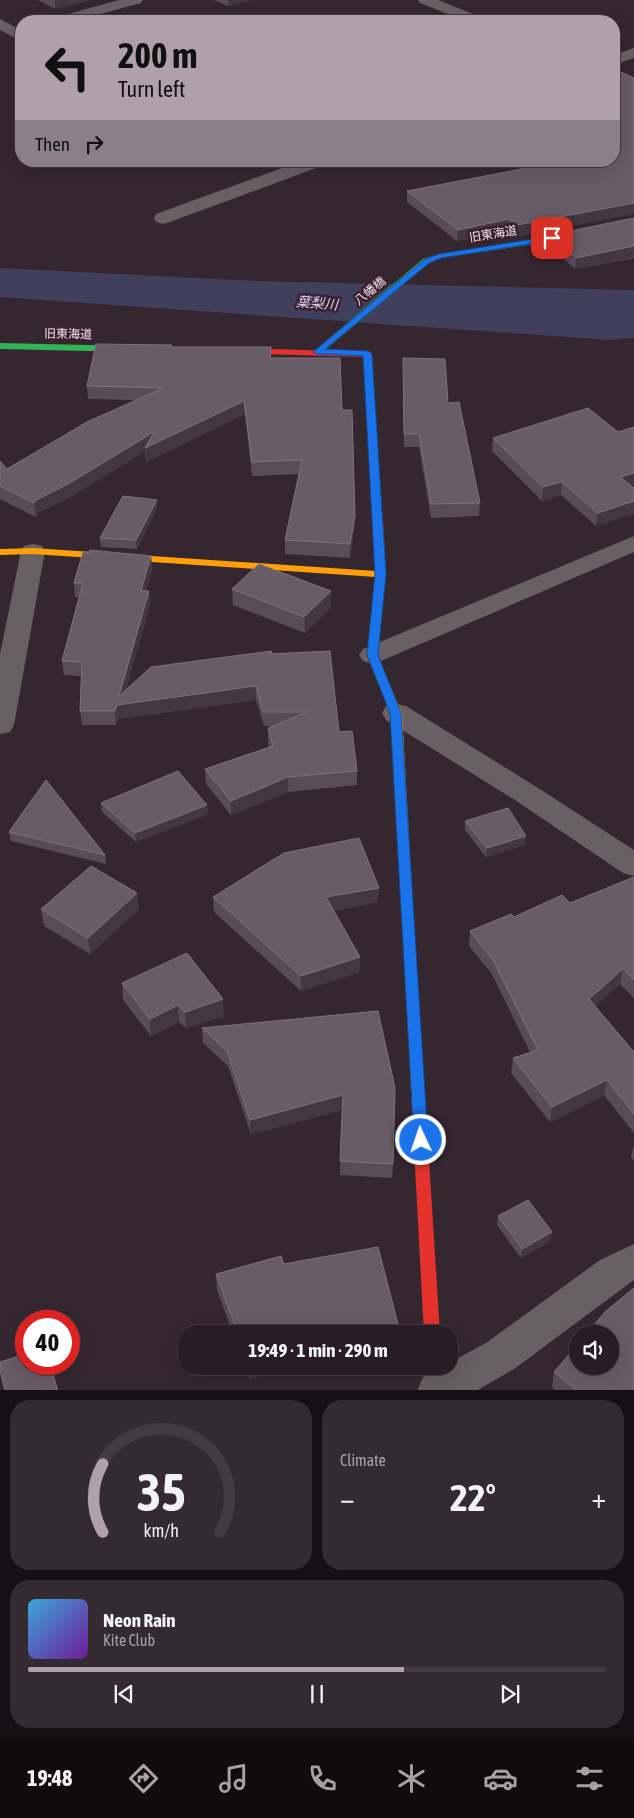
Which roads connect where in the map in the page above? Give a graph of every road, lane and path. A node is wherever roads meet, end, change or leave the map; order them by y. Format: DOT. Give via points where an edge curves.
graph roads {
  1 [pos="136,0"];
  2 [pos="425,0"];
  3 [pos="81,15"];
  4 [pos="463,15"];
  5 [pos="0,24"];
  6 [pos="15,32"];
  7 [pos="15,35"];
  8 [pos="0,37"];
  9 [pos="634,53"];
  10 [pos="620,58"];
  11 [pos="273,167"];
  12 [pos="301,167"];
  13 [pos="284,173"];
  14 [pos="163,218"];
  15 [pos="634,221"];
  16 [pos="418,269"];
  17 [pos="0,346"];
  18 [pos="148,349"];
  19 [pos="225,350"];
  20 [pos="317,352"];
  21 [pos="634,543"];
  22 [pos="33,551"];
  23 [pos="0,552"];
  24 [pos="380,574"];
  25 [pos="372,655"];
  26 [pos="5,673"];
  27 [pos="396,713"];
  28 [pos="0,724"];
  29 [pos="634,864"];
  30 [pos="634,1261"];
  31 [pos="431,1325"];
  32 [pos="435,1375"];
  33 [pos="437,1390"];
  1 -- 3 [label="street"];
  2 -- 4 [label="street"];
  5 -- 6 [label="street"];
  7 -- 8 [label="street"];
  9 -- 10 [label="street"];
  11 -- 13 [label="street"];
  12 -- 13 [label="street"];
  13 -- 14 [label="street"];
  15 -- 16 [label="street, 旧東海道" via="535,242 439,256"];
  16 -- 20 [label="street, 八幡橋"];
  17 -- 18 [label="street, 旧東海道"];
  19 -- 20 [label="street"];
  20 -- 24 [label="street" via="368,354"];
  21 -- 25 [label="street"];
  22 -- 23 [label="street"];
  22 -- 24 [label="street"];
  22 -- 26 [label="street"];
  24 -- 25 [label="street"];
  25 -- 27 [label="street"];
  26 -- 28 [label="street"];
  27 -- 29 [label="street"];
  27 -- 31 [label="street"];
  30 -- 33 [label="street" via="613,1272 500,1356"];
  32 -- 33 [label="street"];
}
